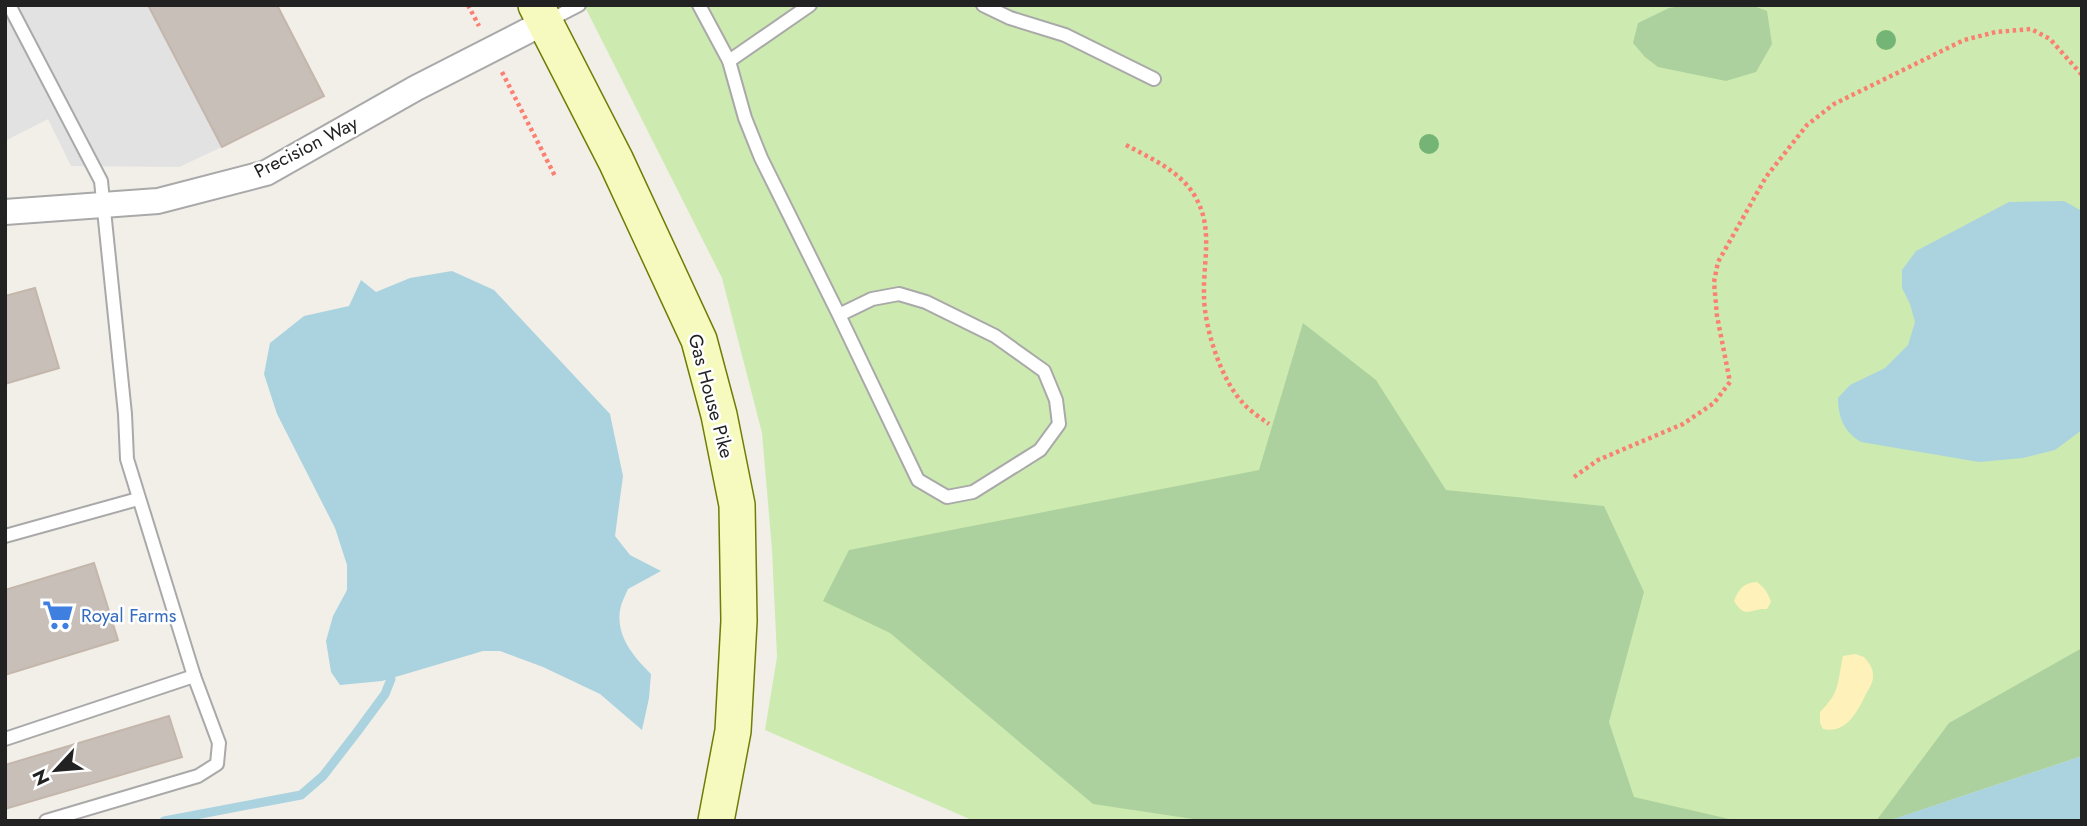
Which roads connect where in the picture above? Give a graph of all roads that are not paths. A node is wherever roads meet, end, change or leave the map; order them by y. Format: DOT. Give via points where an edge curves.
graph roads {
  1 [pos="9,5"];
  2 [pos="579,5"];
  3 [pos="699,5"];
  4 [pos="810,5"];
  5 [pos="983,5"];
  6 [pos="541,14"];
  7 [pos="729,61"];
  8 [pos="1154,79"];
  9 [pos="103,205"];
  10 [pos="5,212"];
  11 [pos="839,315"];
  12 [pos="138,499"];
  13 [pos="5,537"];
  14 [pos="194,676"];
  15 [pos="5,739"];
  16 [pos="46,821"];
  17 [pos="716,821"];
  1 -- 9 [label="lane" via="100,181"];
  2 -- 6 [label="lane"];
  3 -- 7 [label="lane"];
  4 -- 7 [label="lane"];
  5 -- 8 [label="lane" via="1065,35"];
  6 -- 9 [label="street, Precision Way" via="491,49 266,173 158,201"];
  6 -- 17 [label="main road, Gas House Pike" via="699,340 719,415 737,505 740,621 733,731"];
  7 -- 11 [label="lane" via="761,158"];
  9 -- 10 [label="street, Precision Way"];
  9 -- 12 [label="lane" via="127,460"];
  11 -- 11 [label="lane" via="918,480 947,497 973,492 1041,450 1059,424 1056,400 1044,370 995,336 899,294 872,299"];
  12 -- 13 [label="lane"];
  12 -- 14 [label="lane"];
  14 -- 15 [label="lane"];
  14 -- 16 [label="lane" via="219,743 217,764 198,776"];
}
